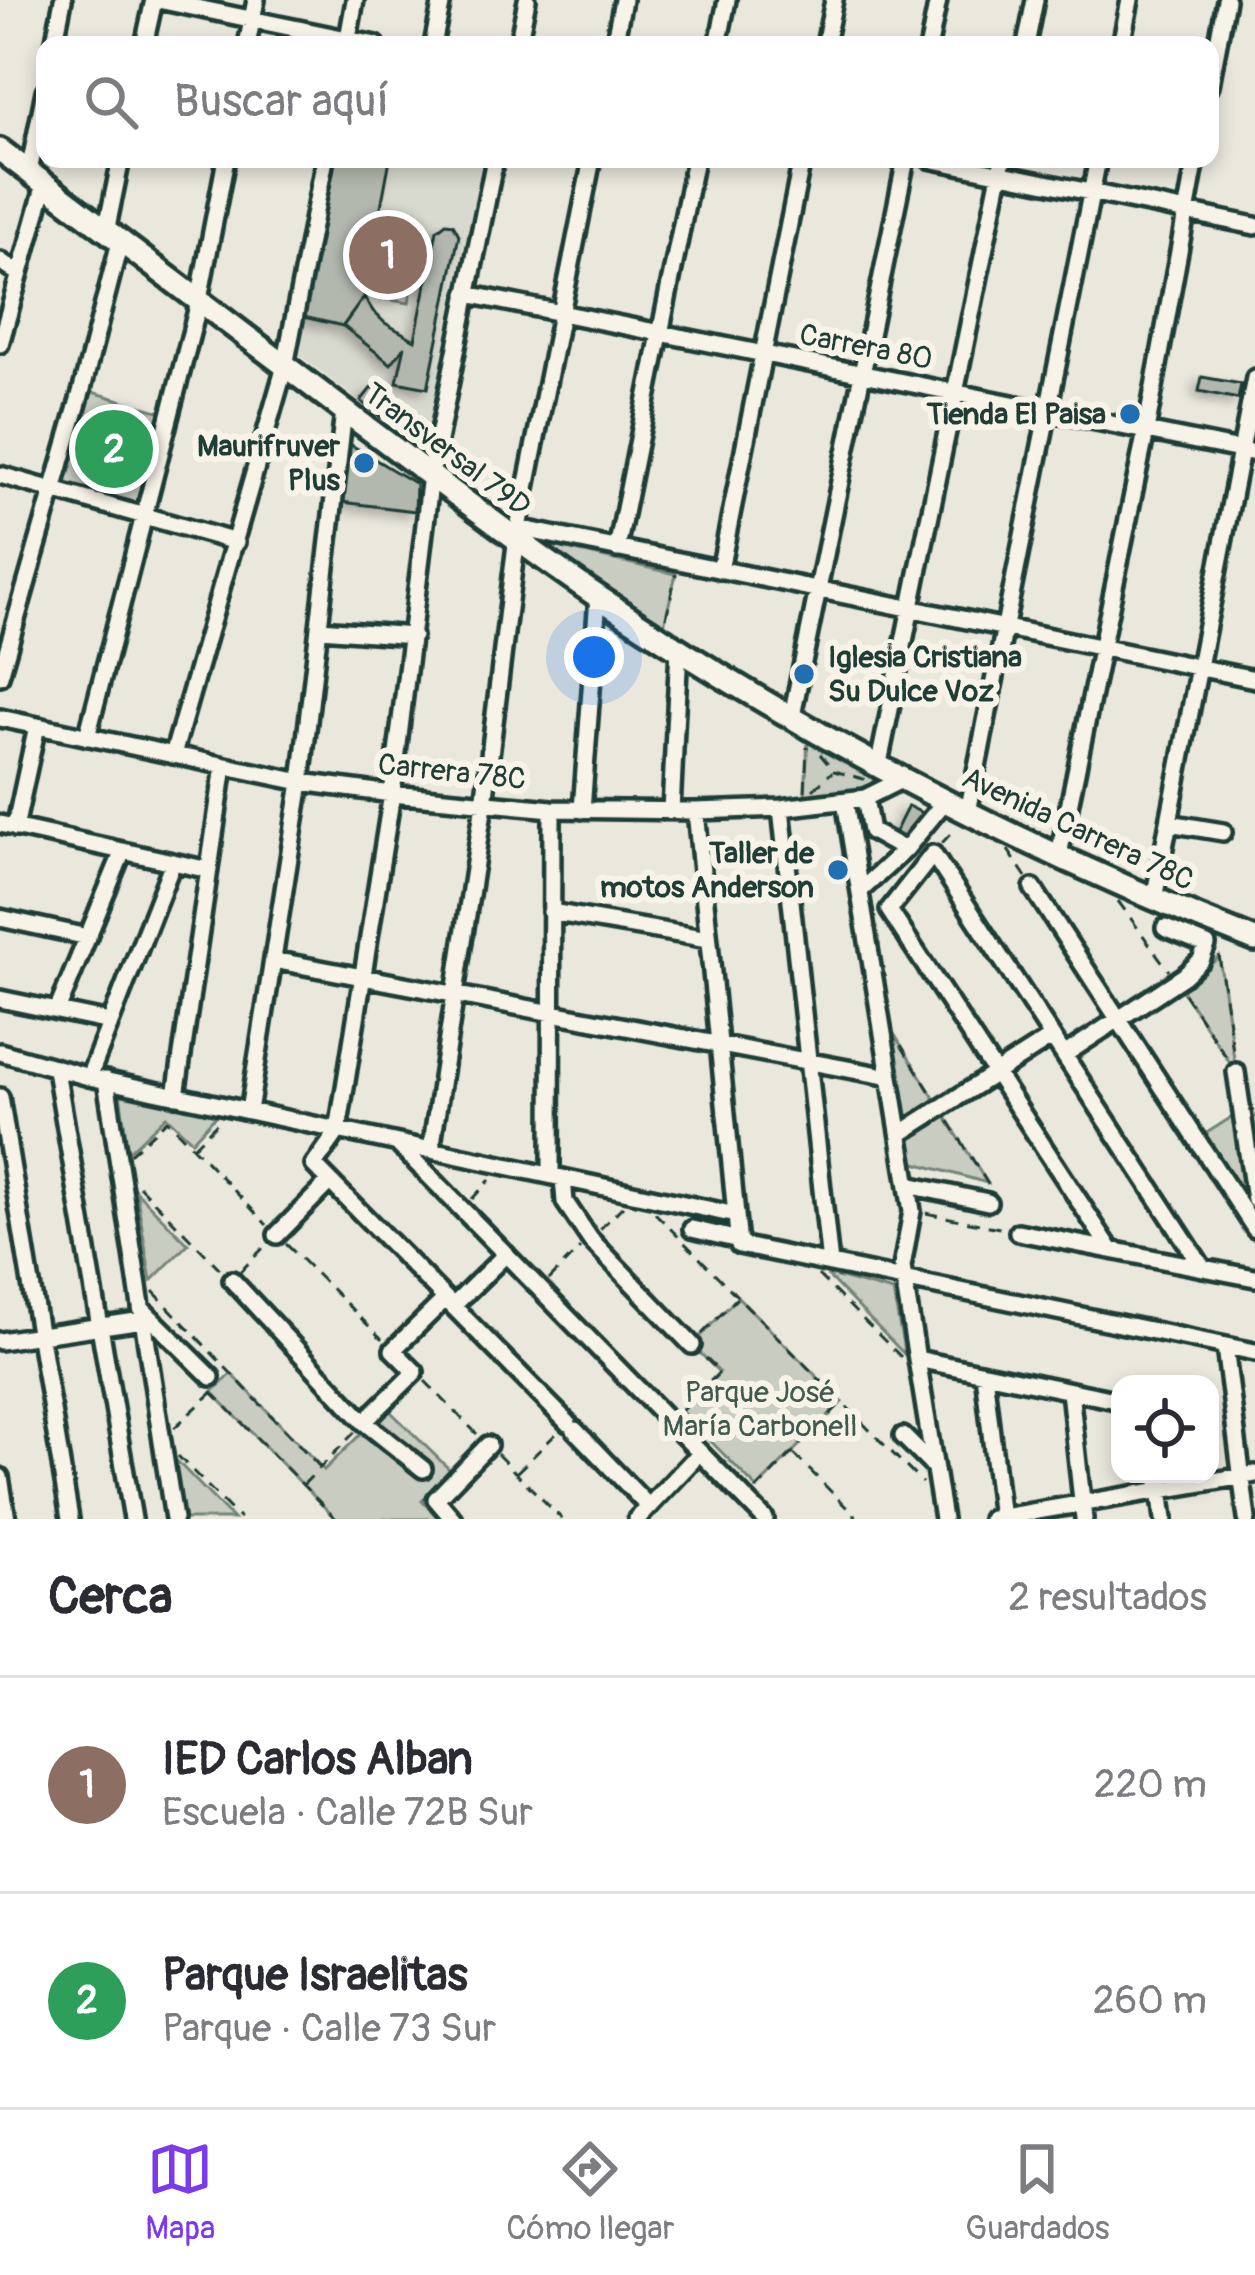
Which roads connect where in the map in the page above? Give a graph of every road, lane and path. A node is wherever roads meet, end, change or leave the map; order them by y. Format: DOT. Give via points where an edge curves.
graph roads {
  1 [pos="63,0"];
  2 [pos="156,0"];
  3 [pos="256,0"];
  4 [pos="356,0"];
  5 [pos="442,0"];
  6 [pos="527,0"];
  7 [pos="623,0"];
  8 [pos="727,0"];
  9 [pos="834,0"];
  10 [pos="938,0"];
  11 [pos="1035,0"];
  12 [pos="1130,0"];
  13 [pos="1226,0"];
  14 [pos="252,19"];
  15 [pos="56,36"];
  16 [pos="146,36"];
  17 [pos="249,36"];
  18 [pos="322,36"];
  19 [pos="348,36"];
  20 [pos="435,36"];
  21 [pos="520,36"];
  22 [pos="616,36"];
  23 [pos="720,36"];
  24 [pos="827,36"];
  25 [pos="931,36"];
  26 [pos="1028,36"];
  27 [pos="1123,36"];
  28 [pos="1219,37"];
  29 [pos="0,150"];
  30 [pos="38,168"];
  31 [pos="120,168"];
  32 [pos="224,168"];
  33 [pos="323,168"];
  34 [pos="493,168"];
  35 [pos="590,168"];
  36 [pos="693,168"];
  37 [pos="800,168"];
  38 [pos="904,168"];
  39 [pos="1001,168"];
  40 [pos="1008,168"];
  41 [pos="1096,168"];
  42 [pos="1194,168"];
  43 [pos="37,178"];
  44 [pos="1092,193"];
  45 [pos="1186,212"];
  46 [pos="1255,226"];
  47 [pos="113,237"];
  48 [pos="0,261"];
  49 [pos="20,274"];
  50 [pos="467,294"];
  51 [pos="199,302"];
  52 [pos="561,314"];
  53 [pos="660,333"];
  54 [pos="0,341"];
  55 [pos="763,354"];
  56 [pos="285,367"];
  57 [pos="862,374"];
  58 [pos="1255,377"];
  59 [pos="955,393"];
  60 [pos="344,411"];
  61 [pos="1048,411"];
  62 [pos="1146,431"];
  63 [pos="1248,452"];
  64 [pos="430,475"];
  65 [pos="0,476"];
  66 [pos="54,490"];
  67 [pos="145,516"];
  68 [pos="518,534"];
  69 [pos="236,542"];
  70 [pos="617,549"];
  71 [pos="678,561"];
  72 [pos="720,570"];
  73 [pos="818,590"];
  74 [pos="598,597"];
  75 [pos="910,608"];
  76 [pos="664,625"];
  77 [pos="1005,628"];
  78 [pos="320,629"];
  79 [pos="412,636"];
  80 [pos="679,648"];
  81 [pos="1102,648"];
  82 [pos="1199,668"];
  83 [pos="0,676"];
  84 [pos="1255,681"];
  85 [pos="792,716"];
  86 [pos="0,718"];
  87 [pos="37,726"];
  88 [pos="86,736"];
  89 [pos="173,755"];
  90 [pos="224,766"];
  91 [pos="834,771"];
  92 [pos="889,778"];
  93 [pos="302,782"];
  94 [pos="392,794"];
  95 [pos="865,798"];
  96 [pos="845,801"];
  97 [pos="945,801"];
  98 [pos="484,804"];
  99 [pos="781,808"];
  100 [pos="552,809"];
  101 [pos="582,810"];
  102 [pos="671,811"];
  103 [pos="696,811"];
  104 [pos="968,812"];
  105 [pos="1169,823"];
  106 [pos="8,826"];
  107 [pos="1223,832"];
  108 [pos="1001,841"];
  109 [pos="905,850"];
  110 [pos="123,851"];
  111 [pos="933,854"];
  112 [pos="1059,855"];
  113 [pos="173,862"];
  114 [pos="209,870"];
  115 [pos="1033,888"];
  116 [pos="860,891"];
  117 [pos="1154,899"];
  118 [pos="551,912"];
  119 [pos="0,918"];
  120 [pos="1186,925"];
  121 [pos="1165,928"];
  122 [pos="88,938"];
  123 [pos="708,939"];
  124 [pos="1255,940"];
  125 [pos="1212,944"];
  126 [pos="273,960"];
  127 [pos="361,977"];
  128 [pos="455,994"];
  129 [pos="0,999"];
  130 [pos="57,1011"];
  131 [pos="551,1013"];
  132 [pos="1118,1019"];
  133 [pos="110,1022"];
  134 [pos="1052,1036"];
  135 [pos="719,1044"];
  136 [pos="0,1052"];
  137 [pos="1064,1055"];
  138 [pos="808,1062"];
  139 [pos="56,1070"];
  140 [pos="1236,1072"];
  141 [pos="995,1073"];
  142 [pos="890,1077"];
  143 [pos="97,1078"];
  144 [pos="176,1096"];
  145 [pos="0,1097"];
  146 [pos="240,1110"];
  147 [pos="338,1131"];
  148 [pos="900,1134"];
  149 [pos="397,1143"];
  150 [pos="193,1148"];
  151 [pos="431,1150"];
  152 [pos="118,1165"];
  153 [pos="504,1165"];
  154 [pos="6,1172"];
  155 [pos="557,1176"];
  156 [pos="330,1181"];
  157 [pos="908,1185"];
  158 [pos="635,1193"];
  159 [pos="1255,1200"];
  160 [pos="988,1202"];
  161 [pos="463,1210"];
  162 [pos="912,1211"];
  163 [pos="736,1215"];
  164 [pos="1255,1228"];
  165 [pos="692,1229"];
  166 [pos="1018,1232"];
  167 [pos="277,1234"];
  168 [pos="739,1242"];
  169 [pos="1111,1250"];
  170 [pos="506,1254"];
  171 [pos="799,1257"];
  172 [pos="830,1264"];
  173 [pos="1203,1268"];
  174 [pos="136,1273"];
  175 [pos="904,1279"];
  176 [pos="1255,1279"];
  177 [pos="232,1280"];
  178 [pos="738,1297"];
  179 [pos="449,1302"];
  180 [pos="142,1314"];
  181 [pos="100,1326"];
  182 [pos="40,1336"];
  183 [pos="0,1342"];
  184 [pos="692,1345"];
  185 [pos="1225,1347"];
  186 [pos="393,1350"];
  187 [pos="1255,1352"];
  188 [pos="918,1367"];
  189 [pos="984,1373"];
  190 [pos="232,1374"];
  191 [pos="212,1385"];
  192 [pos="1070,1391"];
  193 [pos="1111,1400"];
  194 [pos="842,1402"];
  195 [pos="364,1422"];
  196 [pos="670,1422"];
  197 [pos="571,1426"];
  198 [pos="903,1436"];
  199 [pos="162,1439"];
  200 [pos="488,1445"];
  201 [pos="793,1452"];
  202 [pos="692,1461"];
  203 [pos="320,1467"];
  204 [pos="934,1468"];
  205 [pos="423,1469"];
  206 [pos="516,1473"];
  207 [pos="1248,1475"];
  208 [pos="0,1477"];
  209 [pos="1156,1483"];
  210 [pos="1159,1483"];
  211 [pos="302,1485"];
  212 [pos="746,1499"];
  213 [pos="942,1510"];
  214 [pos="1083,1511"];
  215 [pos="643,1513"];
  216 [pos="998,1518"];
  217 [pos="7,1519"];
  218 [pos="70,1519"];
  219 [pos="133,1519"];
  220 [pos="174,1519"];
  221 [pos="240,1519"];
  222 [pos="336,1519"];
  223 [pos="453,1519"];
  224 [pos="765,1519"];
  225 [pos="858,1519"];
  226 [pos="1164,1519"];
  227 [pos="1247,1519"];
  1 -- 15 [label="street"];
  2 -- 14 [label="street"];
  2 -- 16 [label="street"];
  3 -- 14 [label="street"];
  4 -- 19 [label="street"];
  5 -- 20 [label="street"];
  6 -- 21 [label="street"];
  7 -- 22 [label="street"];
  8 -- 23 [label="street"];
  9 -- 24 [label="street"];
  10 -- 25 [label="street"];
  11 -- 26 [label="street"];
  12 -- 27 [label="street"];
  13 -- 28 [label="street"];
  14 -- 17 [label="street"];
  14 -- 18 [label="street"];
  29 -- 43 [label="main road, Transversal 79D"];
  30 -- 43 [label="street"];
  31 -- 47 [label="street"];
  32 -- 51 [label="street"];
  33 -- 56 [label="street"];
  34 -- 50 [label="street"];
  35 -- 52 [label="street"];
  36 -- 53 [label="street"];
  37 -- 55 [label="street"];
  38 -- 57 [label="street"];
  39 -- 59 [label="street"];
  40 -- 44 [label="street"];
  41 -- 44 [label="street"];
  42 -- 45 [label="street"];
  43 -- 47 [label="main road, Transversal 79D"];
  43 -- 49 [label="street"];
  44 -- 45 [label="street"];
  44 -- 61 [label="street"];
  45 -- 46 [label="street"];
  45 -- 62 [label="street"];
  47 -- 51 [label="main road, Transversal 79D"];
  47 -- 66 [label="street"];
  48 -- 49 [label="street"];
  49 -- 54 [label="street"];
  50 -- 52 [label="street, Carrera 80"];
  50 -- 64 [label="street"];
  51 -- 56 [label="main road, Transversal 79D"];
  51 -- 67 [label="street"];
  52 -- 53 [label="street, Carrera 80"];
  52 -- 68 [label="street"];
  53 -- 55 [label="street, Carrera 80"];
  53 -- 70 [label="street"];
  55 -- 57 [label="street, Carrera 80"];
  55 -- 72 [label="street"];
  56 -- 60 [label="main road, Transversal 79D"];
  56 -- 69 [label="street"];
  57 -- 59 [label="street, Carrera 80"];
  57 -- 73 [label="street"];
  58 -- 63 [label="street"];
  59 -- 61 [label="street, Carrera 80"];
  59 -- 75 [label="street"];
  60 -- 64 [label="main road, Transversal 79D"];
  60 -- 78 [label="street"];
  61 -- 62 [label="street, Carrera 80"];
  61 -- 77 [label="street"];
  62 -- 63 [label="street, Carrera 80"];
  62 -- 81 [label="street"];
  63 -- 82 [label="street"];
  64 -- 68 [label="main road, Transversal 79D"];
  64 -- 79 [label="street"];
  65 -- 66 [label="street"];
  66 -- 67 [label="street"];
  66 -- 83 [label="street"];
  67 -- 69 [label="street"];
  67 -- 88 [label="street"];
  68 -- 70 [label="street"];
  68 -- 74 [label="main road, Transversal 79D"];
  68 -- 98 [label="street"];
  69 -- 89 [label="street"];
  70 -- 71 [label="street"];
  71 -- 72 [label="street"];
  71 -- 76 [label="path"];
  72 -- 73 [label="street"];
  73 -- 75 [label="street"];
  73 -- 85 [label="street"];
  74 -- 80 [label="main road, Transversal 79D"];
  74 -- 101 [label="street"];
  75 -- 77 [label="street"];
  75 -- 92 [label="street"];
  77 -- 81 [label="street"];
  77 -- 104 [label="street"];
  78 -- 79 [label="street"];
  78 -- 93 [label="street"];
  79 -- 94 [label="street"];
  80 -- 85 [label="main road, Transversal 79D"];
  80 -- 102 [label="street"];
  81 -- 82 [label="street"];
  81 -- 112 [label="street"];
  82 -- 84 [label="street"];
  82 -- 105 [label="street"];
  85 -- 92 [label="main road, Transversal 79D"];
  86 -- 87 [label="street, Carrera 78C"];
  87 -- 88 [label="street, Carrera 78C"];
  87 -- 106 [label="street"];
  88 -- 89 [label="street, Carrera 78C"];
  89 -- 90 [label="street, Carrera 78C"];
  90 -- 93 [label="street, Carrera 78C"];
  90 -- 114 [label="street"];
  91 -- 91 [label="path" via="805,796 808,738 821,754"];
  91 -- 92 [label="path"];
  92 -- 95 [label="street, Carrera 78C"];
  92 -- 97 [label="main road, Avenida Carrera 78C"];
  93 -- 94 [label="street, Carrera 78C"];
  93 -- 126 [label="street"];
  94 -- 98 [label="street, Carrera 78C"];
  94 -- 127 [label="street"];
  95 -- 96 [label="street, Carrera 78C"];
  95 -- 109 [label="street" via="871,831"];
  96 -- 99 [label="street, Carrera 78C"];
  96 -- 116 [label="street"];
  97 -- 104 [label="main road, Avenida Carrera 78C"];
  97 -- 109 [label="street"];
  98 -- 100 [label="street, Carrera 78C"];
  98 -- 128 [label="street"];
  99 -- 103 [label="street, Carrera 78C"];
  99 -- 138 [label="street"];
  100 -- 101 [label="street, Carrera 78C"];
  100 -- 118 [label="street"];
  101 -- 102 [label="street, Carrera 78C"];
  102 -- 103 [label="street, Carrera 78C"];
  103 -- 123 [label="street"];
  104 -- 111 [label="path"];
  104 -- 112 [label="main road, Avenida Carrera 78C"];
  105 -- 107 [label="street"];
  105 -- 117 [label="street"];
  106 -- 110 [label="street"];
  108 -- 115 [label="path"];
  109 -- 116 [label="street"];
  110 -- 113 [label="street"];
  110 -- 122 [label="street"];
  111 -- 134 [label="street"];
  111 -- 141 [label="street" via="889,910"];
  112 -- 117 [label="main road, Avenida Carrera 78C"];
  113 -- 114 [label="street"];
  113 -- 133 [label="street"];
  114 -- 144 [label="street"];
  115 -- 132 [label="street"];
  116 -- 142 [label="street"];
  117 -- 120 [label="main road, Avenida Carrera 78C"];
  118 -- 123 [label="street"];
  118 -- 131 [label="street"];
  119 -- 122 [label="street"];
  120 -- 121 [label="street"];
  120 -- 124 [label="main road, Avenida Carrera 78C"];
  120 -- 125 [label="street"];
  122 -- 130 [label="street"];
  123 -- 135 [label="street"];
  125 -- 132 [label="street" via="1176,981"];
  125 -- 140 [label="path"];
  126 -- 127 [label="street"];
  126 -- 146 [label="street"];
  127 -- 128 [label="street"];
  127 -- 147 [label="street"];
  128 -- 131 [label="street"];
  128 -- 151 [label="street"];
  129 -- 130 [label="street"];
  130 -- 133 [label="street"];
  131 -- 135 [label="street"];
  131 -- 155 [label="street"];
  132 -- 137 [label="street"];
  132 -- 164 [label="street"];
  133 -- 143 [label="street"];
  134 -- 137 [label="street"];
  134 -- 141 [label="street"];
  135 -- 138 [label="street"];
  135 -- 163 [label="street"];
  136 -- 139 [label="street"];
  137 -- 173 [label="street"];
  138 -- 142 [label="street"];
  138 -- 172 [label="street"];
  139 -- 143 [label="street"];
  139 -- 181 [label="street"];
  140 -- 159 [label="street"];
  141 -- 148 [label="street"];
  141 -- 169 [label="street"];
  142 -- 148 [label="street"];
  143 -- 144 [label="street"];
  143 -- 152 [label="street"];
  144 -- 146 [label="street"];
  145 -- 154 [label="street"];
  146 -- 147 [label="street"];
  146 -- 150 [label="path"];
  147 -- 149 [label="street"];
  147 -- 156 [label="street" via="314,1165"];
  148 -- 157 [label="street"];
  149 -- 151 [label="street"];
  149 -- 161 [label="street"];
  150 -- 152 [label="path" via="166,1120"];
  150 -- 167 [label="path"];
  151 -- 153 [label="street"];
  152 -- 174 [label="street"];
  152 -- 177 [label="path"];
  153 -- 155 [label="street"];
  153 -- 161 [label="path"];
  154 -- 182 [label="street"];
  155 -- 158 [label="street"];
  155 -- 184 [label="street" via="590,1239"];
  156 -- 167 [label="street"];
  156 -- 179 [label="street"];
  157 -- 160 [label="street"];
  157 -- 162 [label="street"];
  158 -- 163 [label="street"];
  158 -- 178 [label="path"];
  161 -- 170 [label="street"];
  162 -- 166 [label="path"];
  162 -- 175 [label="street"];
  163 -- 168 [label="street"];
  165 -- 168 [label="street"];
  166 -- 169 [label="street"];
  167 -- 177 [label="path"];
  167 -- 186 [label="path"];
  168 -- 171 [label="street"];
  169 -- 173 [label="street"];
  170 -- 179 [label="street"];
  170 -- 196 [label="street"];
  171 -- 172 [label="street"];
  171 -- 188 [label="path"];
  172 -- 175 [label="street"];
  173 -- 176 [label="street"];
  174 -- 180 [label="street"];
  174 -- 190 [label="path"];
  175 -- 185 [label="street"];
  175 -- 188 [label="street"];
  177 -- 195 [label="street"];
  178 -- 184 [label="path"];
  178 -- 194 [label="path"];
  179 -- 186 [label="street"];
  179 -- 197 [label="street"];
  180 -- 181 [label="street"];
  180 -- 191 [label="street"];
  180 -- 199 [label="street"];
  181 -- 182 [label="street"];
  181 -- 219 [label="street"];
  182 -- 183 [label="street"];
  182 -- 218 [label="street"];
  184 -- 196 [label="path" via="720,1372"];
  185 -- 187 [label="street"];
  185 -- 207 [label="street"];
  186 -- 195 [label="street" via="415,1372"];
  188 -- 189 [label="street"];
  188 -- 204 [label="street"];
  189 -- 192 [label="street"];
  189 -- 216 [label="street"];
  190 -- 191 [label="path"];
  190 -- 203 [label="path"];
  191 -- 199 [label="path"];
  191 -- 211 [label="path"];
  192 -- 193 [label="street"];
  192 -- 214 [label="street"];
  194 -- 201 [label="path"];
  194 -- 213 [label="path"];
  195 -- 203 [label="path"];
  195 -- 205 [label="street"];
  196 -- 212 [label="street"];
  197 -- 206 [label="path"];
  197 -- 215 [label="street"];
  198 -- 204 [label="street"];
  199 -- 220 [label="street"];
  199 -- 221 [label="path"];
  200 -- 223 [label="street" via="436,1500"];
  201 -- 212 [label="path"];
  201 -- 225 [label="path"];
  202 -- 215 [label="street"];
  203 -- 211 [label="path"];
  204 -- 213 [label="street"];
  207 -- 227 [label="street"];
  208 -- 217 [label="street"];
  209 -- 214 [label="street"];
  210 -- 226 [label="street"];
  211 -- 222 [label="path"];
  212 -- 224 [label="street"];
  214 -- 216 [label="street"];
}
